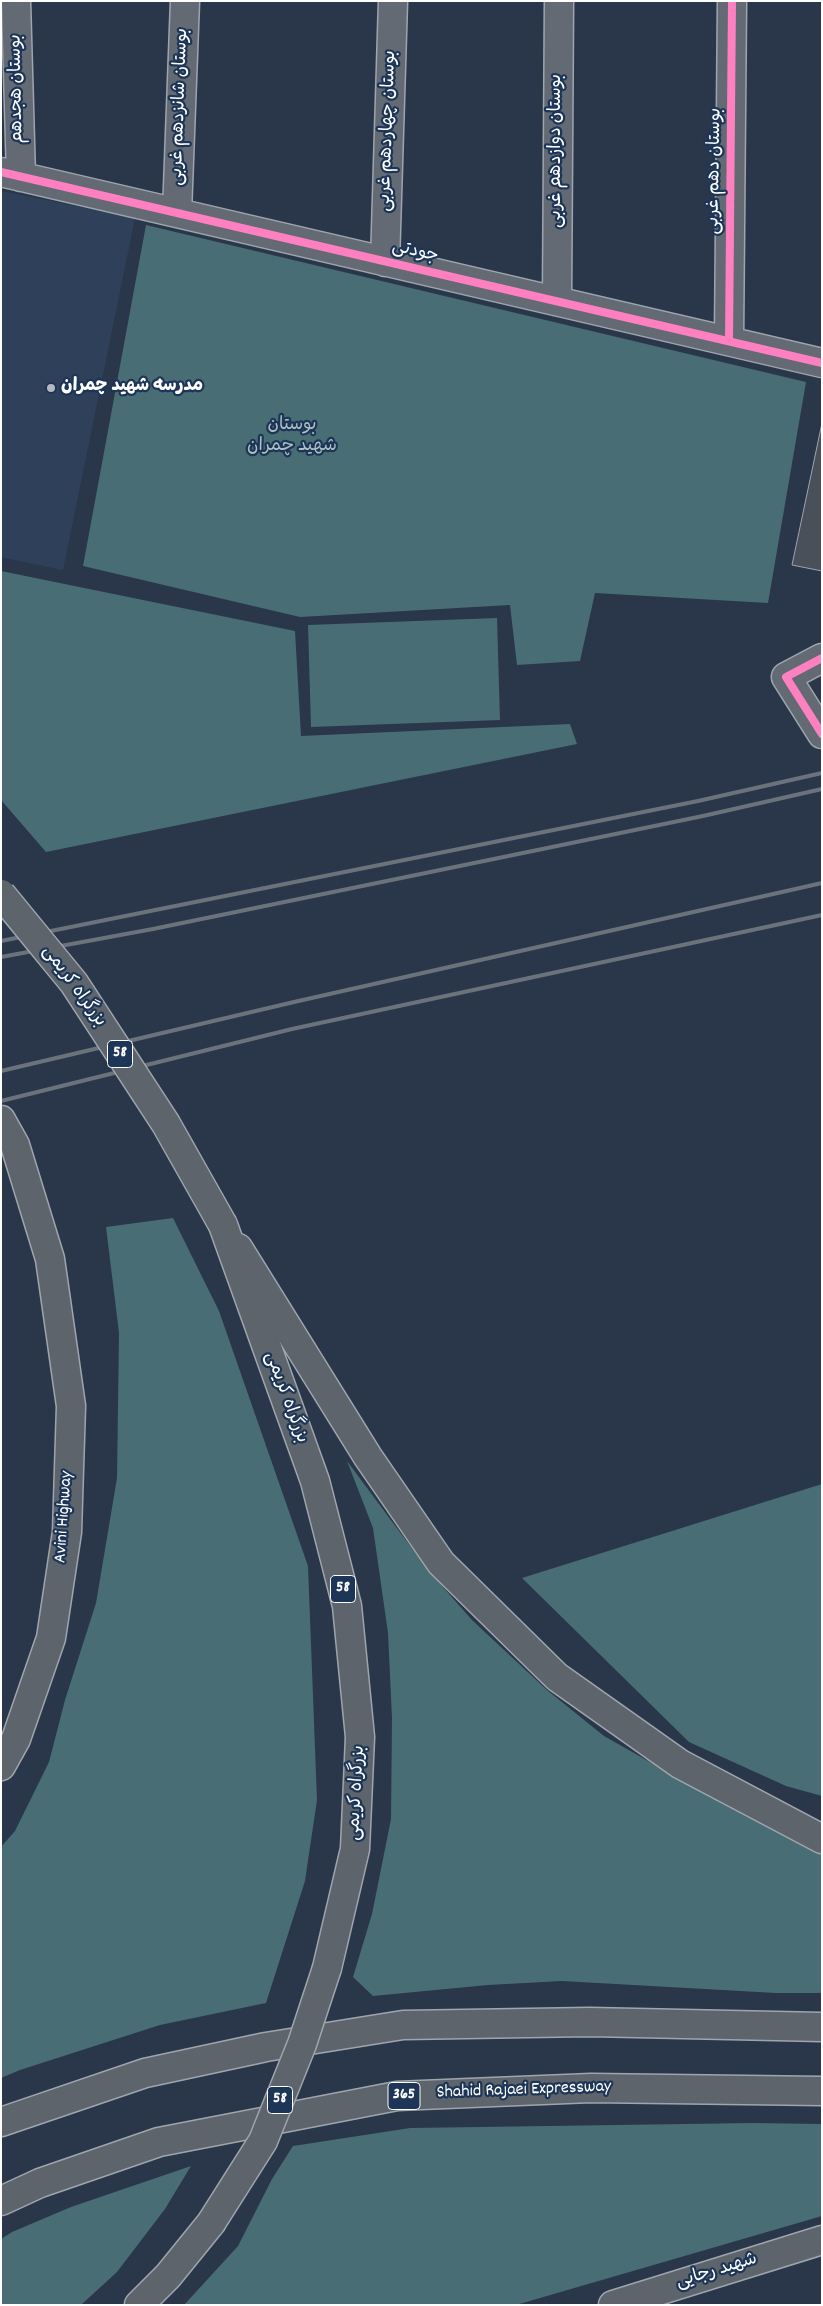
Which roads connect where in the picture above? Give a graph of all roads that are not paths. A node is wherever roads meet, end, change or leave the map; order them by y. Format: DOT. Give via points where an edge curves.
graph roads {
  1 [pos="16,1"];
  2 [pos="185,1"];
  3 [pos="393,1"];
  4 [pos="559,1"];
  5 [pos="732,1"];
  6 [pos="11,175"];
  7 [pos="177,213"];
  8 [pos="385,262"];
  9 [pos="557,301"];
  10 [pos="729,341"];
  11 [pos="822,363"];
  12 [pos="822,658"];
  13 [pos="822,734"];
  14 [pos="1,894"];
  15 [pos="1,1120"];
  16 [pos="223,1225"];
  17 [pos="1,1766"];
  18 [pos="822,1839"];
  19 [pos="822,2027"];
  20 [pos="822,2091"];
  21 [pos="1,2122"];
  22 [pos="1,2202"];
  23 [pos="822,2240"];
  24 [pos="139,2305"];
  25 [pos="613,2305"];
  1 -- 6 [label="street, بوستان هجدهم"];
  2 -- 7 [label="street, بوستان شانزدهم غربی"];
  3 -- 8 [label="street, بوستان چهاردهم غربی"];
  4 -- 9 [label="street, بوستان دوازدهم غربی"];
  5 -- 10 [label="street, بوستان دهم غربی"];
  6 -- 7 [label="street, جودتی"];
  7 -- 8 [label="street, جودتی"];
  8 -- 9 [label="street, جودتی"];
  9 -- 10 [label="street, جودتی"];
  10 -- 11 [label="street, جودتی"];
  12 -- 13 [label="street" via="786,677"];
  14 -- 16 [label="main road, بزرگراه کریمی / 58, bridge" via="74,983 166,1124"];
  15 -- 17 [label="main road, Avini Highway" via="14,1145 50,1258 71,1406 66,1532 51,1638 16,1739"];
  16 -- 18 [label="main road" via="368,1457 441,1563 557,1676 680,1764"];
  16 -- 24 [label="main road, بزرگراه کریمی / 58, bridge" via="315,1481 347,1606 360,1737 355,1849 327,1968 302,2044 263,2141 211,2223 168,2276"];
  19 -- 21 [label="main road" via="590,2022 403,2025 266,2047 145,2073"];
  20 -- 22 [label="main road, Shahid Rajaei Expressway / 365" via="591,2088 397,2096 159,2142 40,2183"];
  23 -- 25 [label="main road, شهید رجایی"];
}
